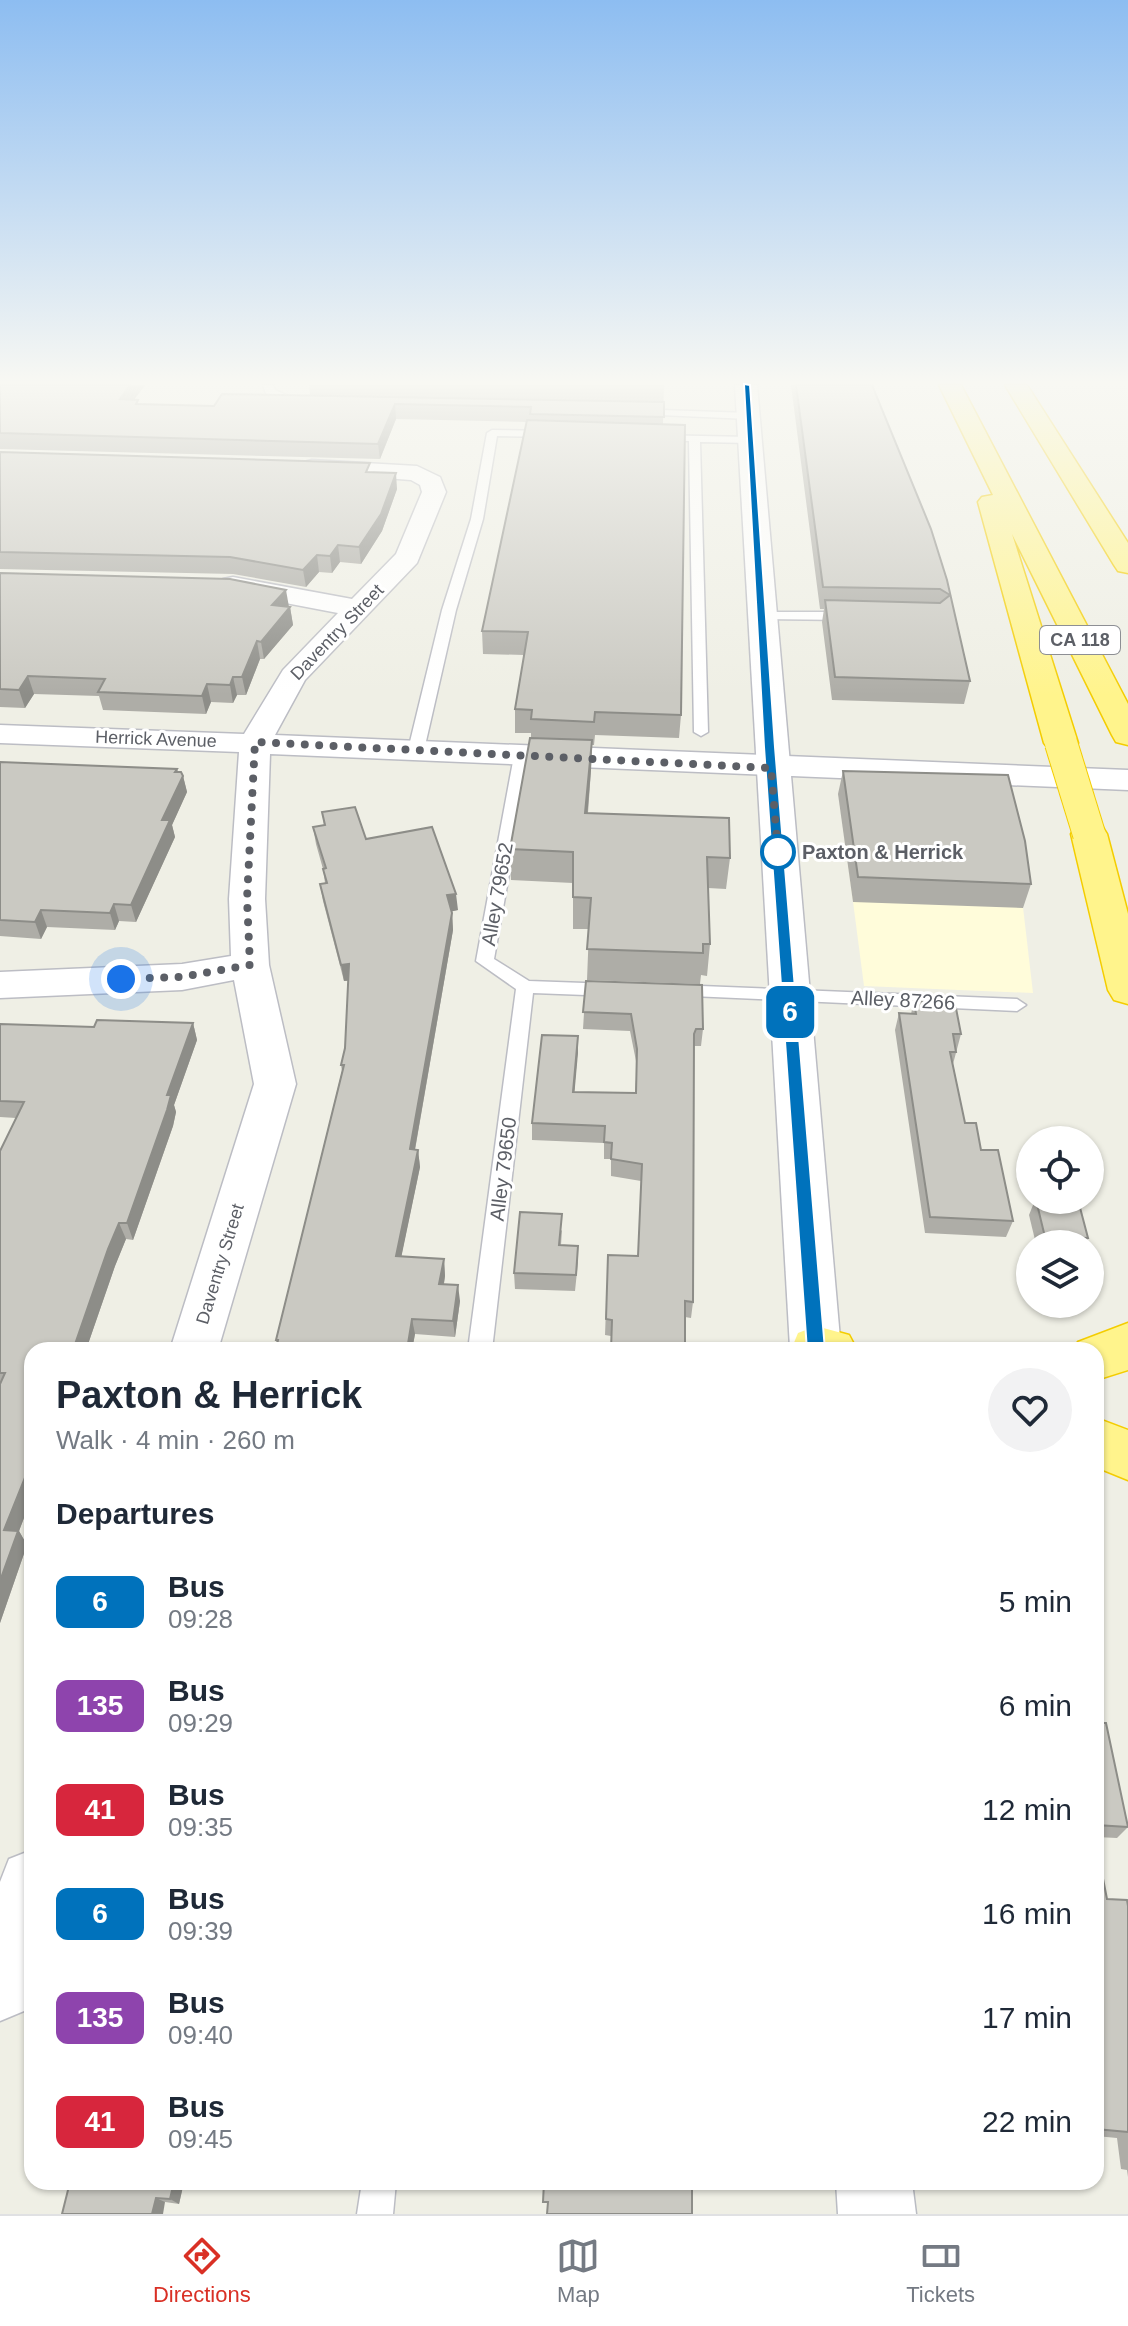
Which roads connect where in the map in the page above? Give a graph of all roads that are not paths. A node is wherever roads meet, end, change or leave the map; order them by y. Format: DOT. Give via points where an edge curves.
graph roads {
  1 [pos="433,488"];
  2 [pos="482,488"];
  3 [pos="694,488"];
  4 [pos="753,488"];
  5 [pos="988,488"];
  6 [pos="1004,488"];
  7 [pos="1080,488"];
  8 [pos="1128,565"];
  9 [pos="202,584"];
  10 [pos="359,609"];
  11 [pos="761,615"];
  12 [pos="862,616"];
  13 [pos="701,732"];
  14 [pos="0,734"];
  15 [pos="1128,735"];
  16 [pos="255,742"];
  17 [pos="416,750"];
  18 [pos="522,756"];
  19 [pos="771,768"];
  20 [pos="1128,780"];
  21 [pos="250,965"];
  22 [pos="0,985"];
  23 [pos="525,987"];
  24 [pos="633,990"];
  25 [pos="1128,990"];
  26 [pos="664,991"];
  27 [pos="789,995"];
  28 [pos="1017,1005"];
  29 [pos="196,1342"];
  30 [pos="481,1342"];
  31 [pos="820,1342"];
  32 [pos="1128,1345"];
  33 [pos="1104,1355"];
  34 [pos="1104,1445"];
  35 [pos="1128,1455"];
  36 [pos="24,1908"];
  37 [pos="0,1987"];
  38 [pos="378,2190"];
  39 [pos="875,2190"];
  40 [pos="375,2214"];
  41 [pos="877,2214"];
  1 -- 10 [label="street, Daventry Street" via="408,557"];
  2 -- 17 [label="lane"];
  3 -- 13 [label="lane"];
  4 -- 11 [label="street"];
  5 -- 25 [label="highway, bridge" via="1089,834"];
  6 -- 15 [label="highway, CA 118"];
  7 -- 8 [label="highway"];
  9 -- 10 [label="street"];
  10 -- 16 [label="street, Daventry Street" via="293,676"];
  11 -- 12 [label="lane"];
  11 -- 19 [label="street"];
  14 -- 16 [label="street, Herrick Avenue"];
  16 -- 17 [label="street, Herrick Avenue"];
  16 -- 21 [label="street, Daventry Street" via="247,899"];
  17 -- 18 [label="street, Herrick Avenue"];
  18 -- 19 [label="street, Herrick Avenue"];
  18 -- 23 [label="lane, Alley 79652" via="485,961"];
  19 -- 20 [label="street, Herrick Avenue"];
  19 -- 27 [label="street"];
  21 -- 22 [label="street" via="182,977"];
  21 -- 29 [label="street, Daventry Street" via="275,1084"];
  23 -- 24 [label="lane"];
  23 -- 30 [label="lane, Alley 79650"];
  26 -- 27 [label="lane"];
  27 -- 28 [label="lane, Alley 87266"];
  27 -- 31 [label="street"];
  32 -- 33 [label="highway"];
  34 -- 35 [label="highway"];
  36 -- 37 [label="street"];
  38 -- 40 [label="lane"];
  39 -- 41 [label="street"];
}
